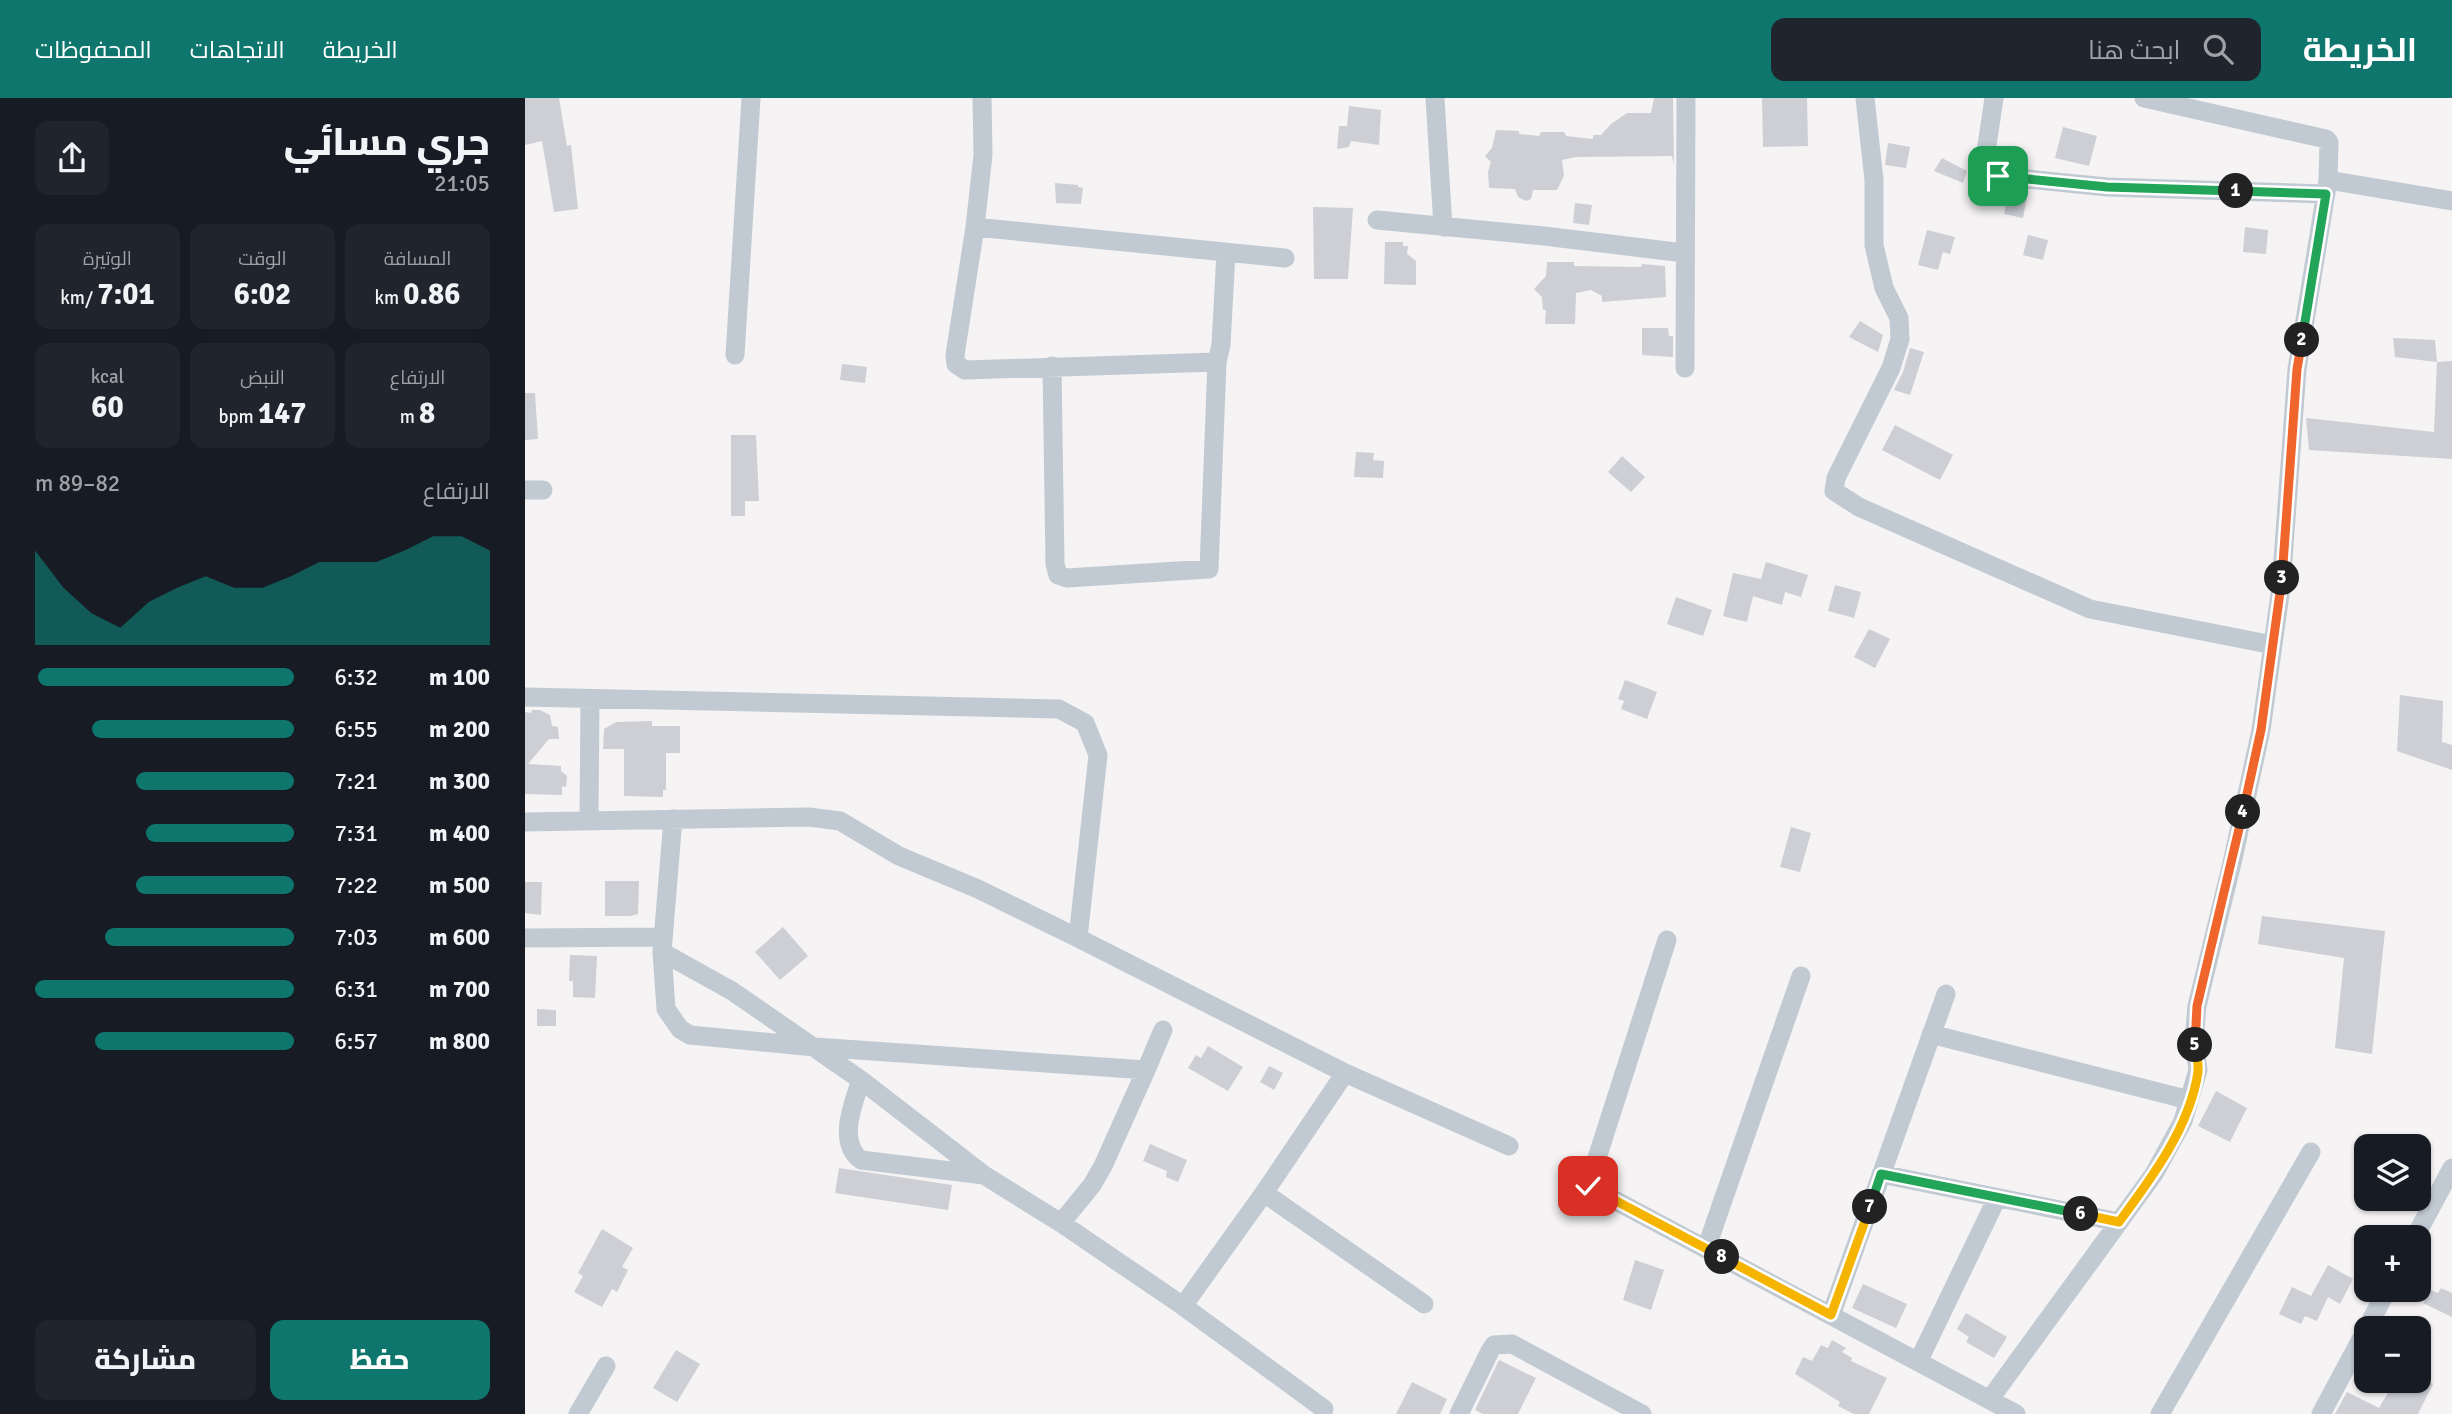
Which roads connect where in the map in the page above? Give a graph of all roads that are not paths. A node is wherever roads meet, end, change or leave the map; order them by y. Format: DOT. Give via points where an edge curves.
graph roads {
  1 [pos="751,98"];
  2 [pos="982,98"];
  3 [pos="1435,98"];
  4 [pos="1686,98"];
  5 [pos="1865,98"];
  6 [pos="1994,98"];
  7 [pos="2144,98"];
  8 [pos="2327,187"];
  9 [pos="2452,201"];
  10 [pos="1377,220"];
  11 [pos="975,226"];
  12 [pos="1443,226"];
  13 [pos="1226,252"];
  14 [pos="1684,253"];
  15 [pos="1285,258"];
  16 [pos="735,355"];
  17 [pos="1217,362"];
  18 [pos="1052,366"];
  19 [pos="1685,368"];
  20 [pos="2273,645"];
  21 [pos="525,697"];
  22 [pos="590,699"];
  23 [pos="673,819"];
  24 [pos="589,820"];
  25 [pos="525,822"];
  26 [pos="525,938"];
  27 [pos="1079,938"];
  28 [pos="1667,940"];
  29 [pos="663,944"];
  30 [pos="1801,976"];
  31 [pos="1946,994"];
  32 [pos="1163,1031"];
  33 [pos="1931,1034"];
  34 [pos="815,1047"];
  35 [pos="1146,1070"];
  36 [pos="1345,1073"];
  37 [pos="861,1080"];
  38 [pos="2189,1100"];
  39 [pos="1509,1146"];
  40 [pos="2311,1153"];
  41 [pos="2452,1168"];
  42 [pos="1881,1174"];
  43 [pos="984,1175"];
  44 [pos="2447,1189"];
  45 [pos="1264,1193"];
  46 [pos="1997,1198"];
  47 [pos="2119,1222"];
  48 [pos="1061,1223"];
  49 [pos="2423,1225"];
  50 [pos="1706,1249"];
  51 [pos="1424,1304"];
  52 [pos="1183,1306"];
  53 [pos="1831,1315"];
  54 [pos="2354,1352"];
  55 [pos="1918,1362"];
  56 [pos="606,1366"];
  57 [pos="1990,1399"];
  58 [pos="1324,1409"];
  59 [pos="577,1414"];
  60 [pos="1459,1414"];
  61 [pos="1642,1414"];
  62 [pos="2016,1414"];
  63 [pos="2160,1414"];
  64 [pos="2321,1414"];
  1 -- 16 [label="street"];
  2 -- 11 [label="street" via="983,155"];
  3 -- 12 [label="street"];
  4 -- 14 [label="street"];
  5 -- 20 [label="street" via="1874,180 1874,245 1884,288 1899,318 1900,339 1891,368 1836,478 1835,491 1859,507 2091,609"];
  6 -- 8 [label="street" via="1985,159 1998,176 2107,187"];
  7 -- 8 [label="street" via="2326,139 2330,149"];
  8 -- 9 [label="street"];
  8 -- 20 [label="street" via="2297,369"];
  10 -- 12 [label="street"];
  11 -- 13 [label="street"];
  11 -- 18 [label="street" via="956,364 965,370"];
  12 -- 14 [label="street"];
  13 -- 15 [label="street"];
  13 -- 17 [label="street"];
  14 -- 19 [label="street"];
  17 -- 18 [label="street"];
  17 -- 18 [label="street" via="1209,569 1066,579 1058,575 1055,564"];
  20 -- 38 [label="street" via="2258,743 2197,1006 2194,1041 2199,1070"];
  21 -- 22 [label="street"];
  22 -- 24 [label="street"];
  22 -- 27 [label="street" via="1059,709 1085,723 1098,755"];
  23 -- 24 [label="street"];
  23 -- 27 [label="street" via="809,817 840,821 899,856"];
  23 -- 29 [label="street"];
  24 -- 25 [label="street"];
  26 -- 29 [label="street"];
  27 -- 36 [label="street"];
  28 -- 50 [label="street" via="1588,1186"];
  29 -- 34 [label="street"];
  29 -- 34 [label="street" via="666,1009 680,1029 706,1038"];
  30 -- 50 [label="street"];
  31 -- 33 [label="street"];
  32 -- 35 [label="street"];
  33 -- 38 [label="street"];
  33 -- 42 [label="street"];
  34 -- 35 [label="street"];
  34 -- 37 [label="street"];
  35 -- 48 [label="street" via="1103,1166"];
  36 -- 39 [label="street"];
  36 -- 45 [label="street"];
  37 -- 43 [label="street"];
  37 -- 43 [label="street" via="848,1134 854,1155 873,1163"];
  38 -- 47 [label="street" via="2183,1121 2154,1174"];
  40 -- 63 [label="street"];
  41 -- 44 [label="street"];
  42 -- 46 [label="street"];
  42 -- 53 [label="street"];
  43 -- 48 [label="street"];
  44 -- 49 [label="street"];
  45 -- 51 [label="street"];
  45 -- 52 [label="street"];
  46 -- 47 [label="street"];
  46 -- 55 [label="street"];
  47 -- 57 [label="street"];
  48 -- 52 [label="street"];
  50 -- 53 [label="street"];
  52 -- 58 [label="street"];
  53 -- 55 [label="street"];
  54 -- 64 [label="street"];
  55 -- 57 [label="street"];
  56 -- 59 [label="street"];
  57 -- 62 [label="street"];
  60 -- 61 [label="street" via="1490,1350 1495,1345 1512,1344"];
}
